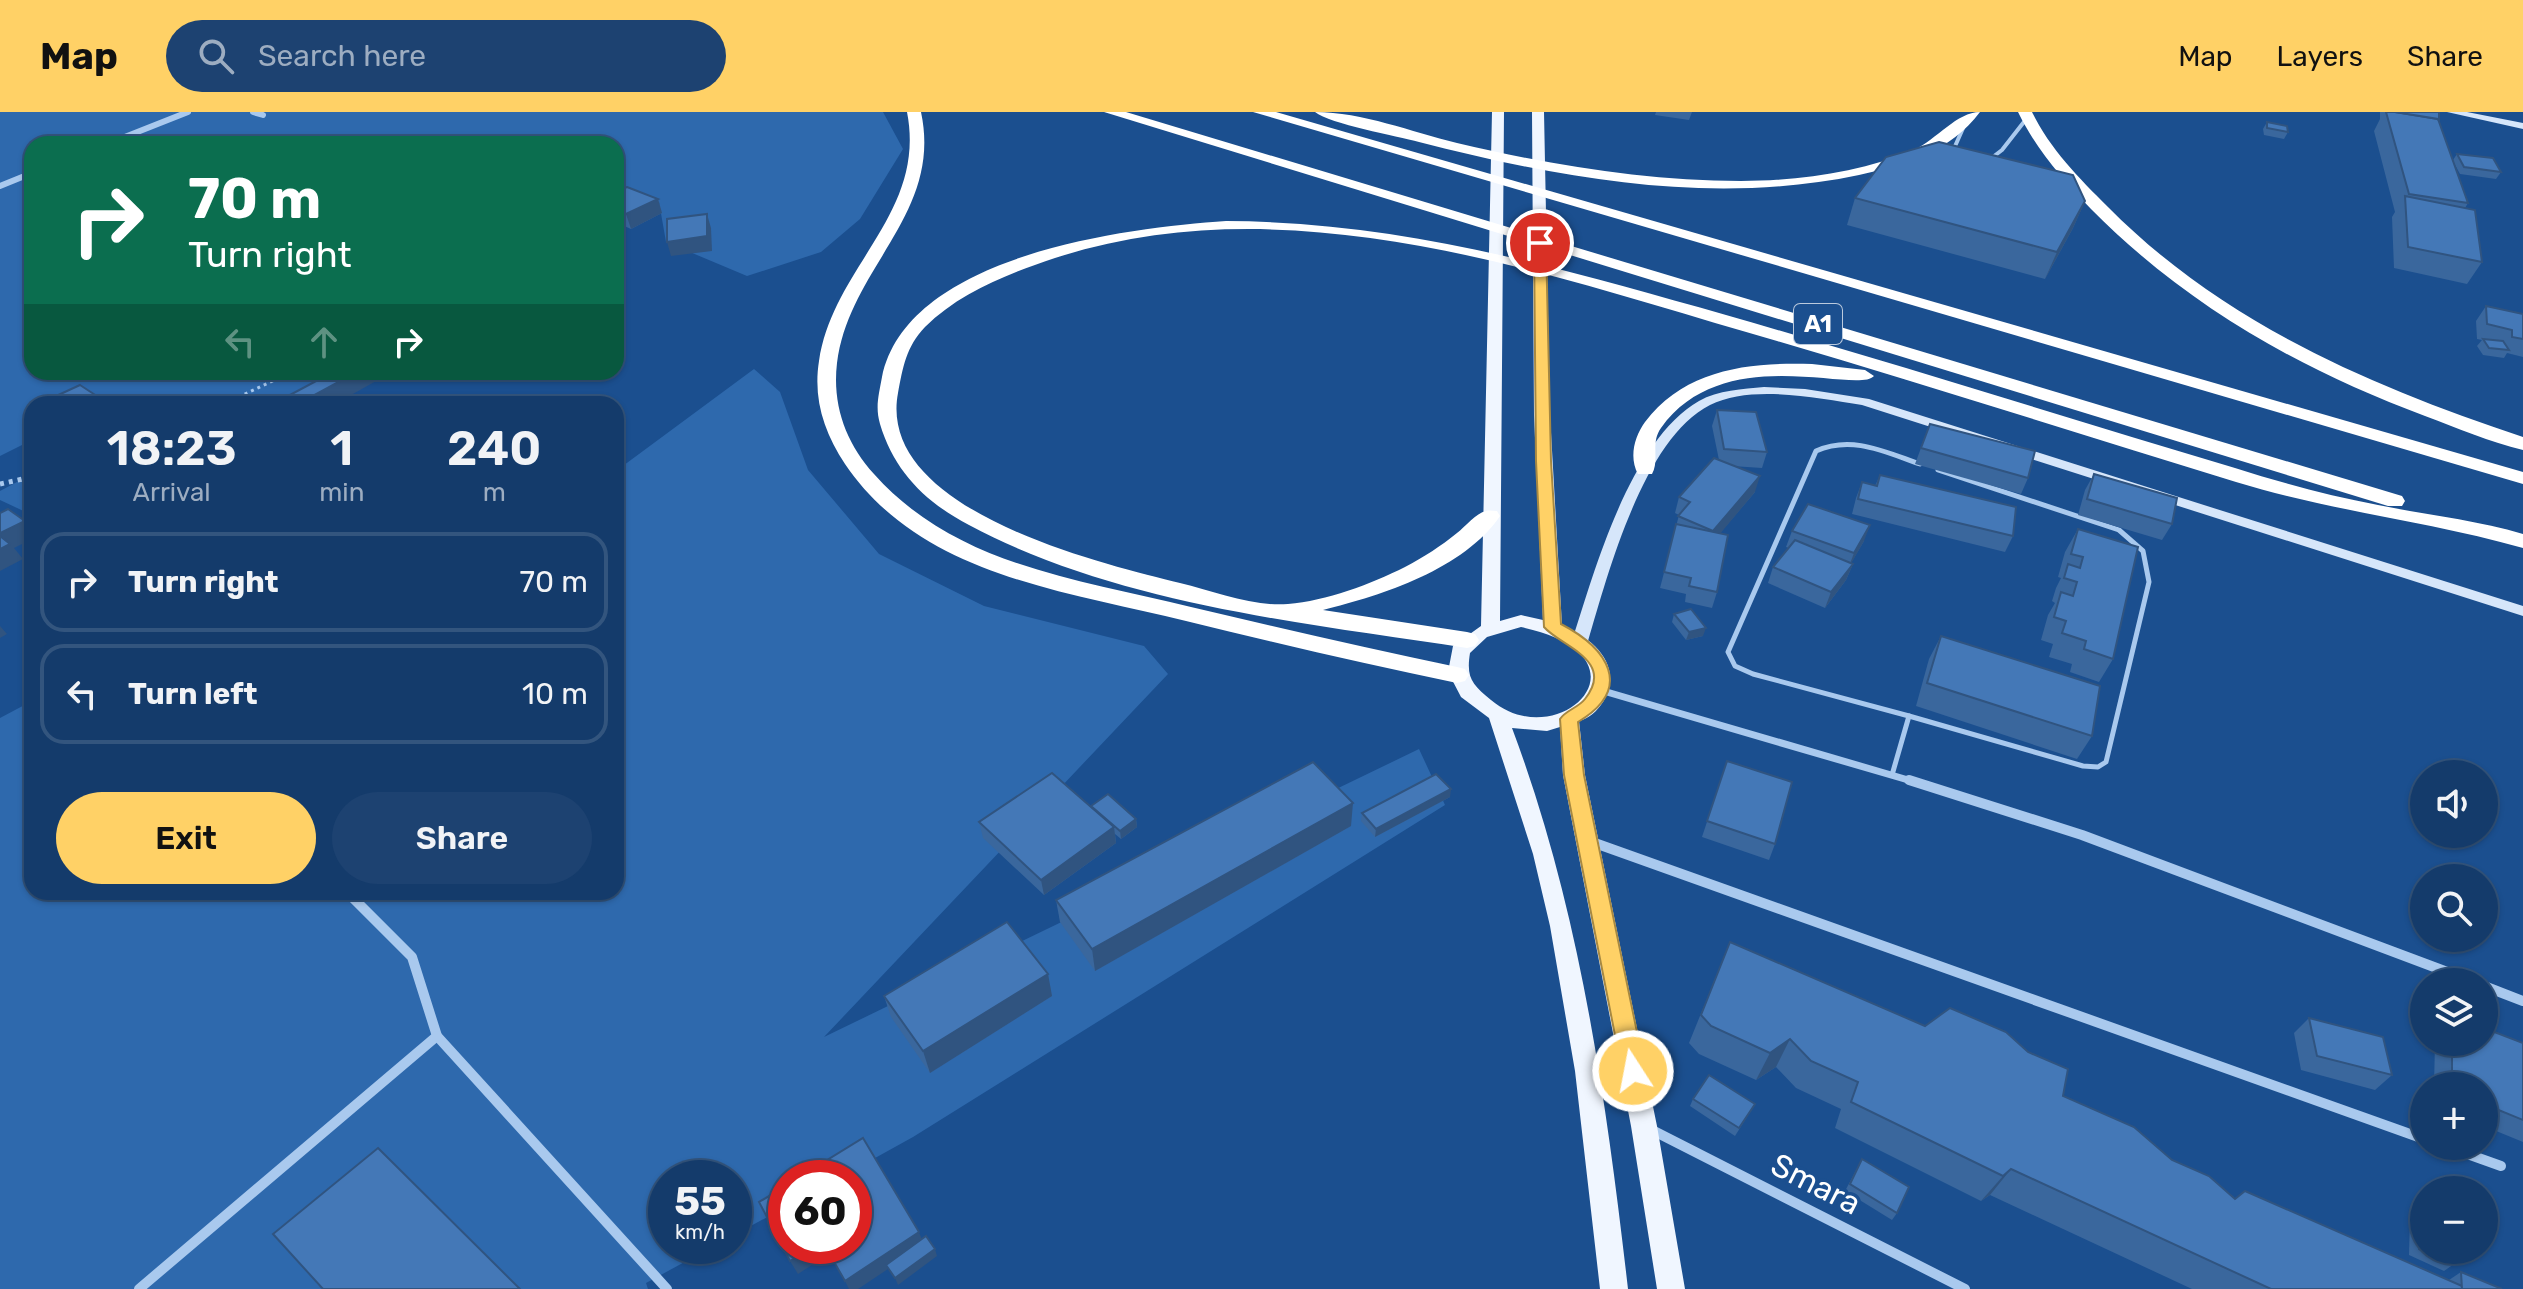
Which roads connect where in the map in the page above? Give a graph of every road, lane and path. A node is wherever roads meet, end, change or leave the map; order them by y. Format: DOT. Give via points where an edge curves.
graph roads {
  1 [pos="188,112"];
  2 [pos="253,112"];
  3 [pos="914,112"];
  4 [pos="1111,112"];
  5 [pos="1260,112"];
  6 [pos="1322,112"];
  7 [pos="1498,112"];
  8 [pos="2452,112"];
  9 [pos="263,115"];
  10 [pos="2026,115"];
  11 [pos="1538,118"];
  12 [pos="1969,118"];
  13 [pos="2523,126"];
  14 [pos="127,136"];
  15 [pos="1949,159"];
  16 [pos="1978,168"];
  17 [pos="24,176"];
  18 [pos="0,186"];
  19 [pos="275,380"];
  20 [pos="241,396"];
  21 [pos="1990,398"];
  22 [pos="2523,444"];
  23 [pos="1645,470"];
  24 [pos="2523,478"];
  25 [pos="24,479"];
  26 [pos="0,484"];
  27 [pos="1490,516"];
  28 [pos="2492,532"];
  29 [pos="2523,541"];
  30 [pos="2523,611"];
  31 [pos="1284,612"];
  32 [pos="1490,626"];
  33 [pos="1553,627"];
  34 [pos="1467,640"];
  35 [pos="1580,641"];
  36 [pos="1457,675"];
  37 [pos="1600,690"];
  38 [pos="1498,716"];
  39 [pos="1909,716"];
  40 [pos="1569,719"];
  41 [pos="1892,775"];
  42 [pos="1586,840"];
  43 [pos="355,900"];
  44 [pos="2437,968"];
  45 [pos="2498,991"];
  46 [pos="2523,1001"];
  47 [pos="437,1036"];
  48 [pos="1644,1126"];
  49 [pos="2410,1134"];
  50 [pos="2484,1160"];
  51 [pos="2501,1166"];
  52 [pos="1958,1287"];
  53 [pos="139,1289"];
  54 [pos="667,1289"];
  55 [pos="1614,1289"];
  56 [pos="1671,1289"];
  1 -- 14 [label="street"];
  2 -- 9 [label="street"];
  3 -- 36 [label="highway" via="922,131 915,174 840,314 828,352 825,399 838,441 891,509 934,538 998,566"];
  4 -- 28 [label="highway, A1"];
  5 -- 24 [label="highway, A1"];
  6 -- 12 [label="highway" via="1542,164 1737,184 1800,181 1874,168 1920,153"];
  7 -- 27 [label="main road"];
  8 -- 13 [label="street"];
  10 -- 16 [label="lane" via="2002,150"];
  10 -- 22 [label="highway" via="2047,150 2119,231 2225,315 2355,382"];
  11 -- 33 [label="main road"];
  12 -- 15 [label="lane"];
  17 -- 18 [label="street"];
  19 -- 20 [label="path"];
  21 -- 23 [label="highway" via="1837,370 1740,373 1692,387 1663,410 1645,438"];
  21 -- 28 [label="highway" via="2316,497"];
  21 -- 31 [label="highway" via="1467,248 1333,229 1188,229 1060,251 1001,271 951,297 920,321 897,352 883,402 892,448 939,499 1072,561"];
  23 -- 30 [label="street" via="1675,429 1704,403 1752,393 1821,394 1950,427"];
  23 -- 35 [label="street" via="1608,550"];
  25 -- 26 [label="path"];
  27 -- 31 [label="highway" via="1453,550 1389,585"];
  27 -- 32 [label="main road"];
  28 -- 29 [label="highway, A1"];
  31 -- 34 [label="highway"];
  32 -- 33 [label="main road" via="1521,621"];
  32 -- 34 [label="main road"];
  33 -- 35 [label="main road"];
  34 -- 36 [label="main road" via="1457,656"];
  35 -- 37 [label="main road" via="1601,673"];
  36 -- 38 [label="main road" via="1464,690"];
  37 -- 40 [label="main road" via="1589,707"];
  37 -- 41 [label="street"];
  38 -- 40 [label="main road" via="1546,724"];
  38 -- 55 [label="main road" via="1537,821 1552,882 1580,1039"];
  39 -- 39 [label="lane" via="1753,674 1735,666 1728,652 1816,451 1828,443 1850,441 2119,530 2138,542 2150,561 2149,582 2106,762 2083,766"];
  39 -- 41 [label="lane"];
  40 -- 42 [label="main road"];
  41 -- 44 [label="street" via="2082,835"];
  42 -- 48 [label="main road"];
  42 -- 49 [label="street"];
  43 -- 47 [label="street" via="412,957"];
  45 -- 46 [label="street"];
  47 -- 53 [label="street"];
  47 -- 54 [label="street"];
  48 -- 52 [label="street, Smara"];
  48 -- 56 [label="main road"];
  50 -- 51 [label="street"];
}
